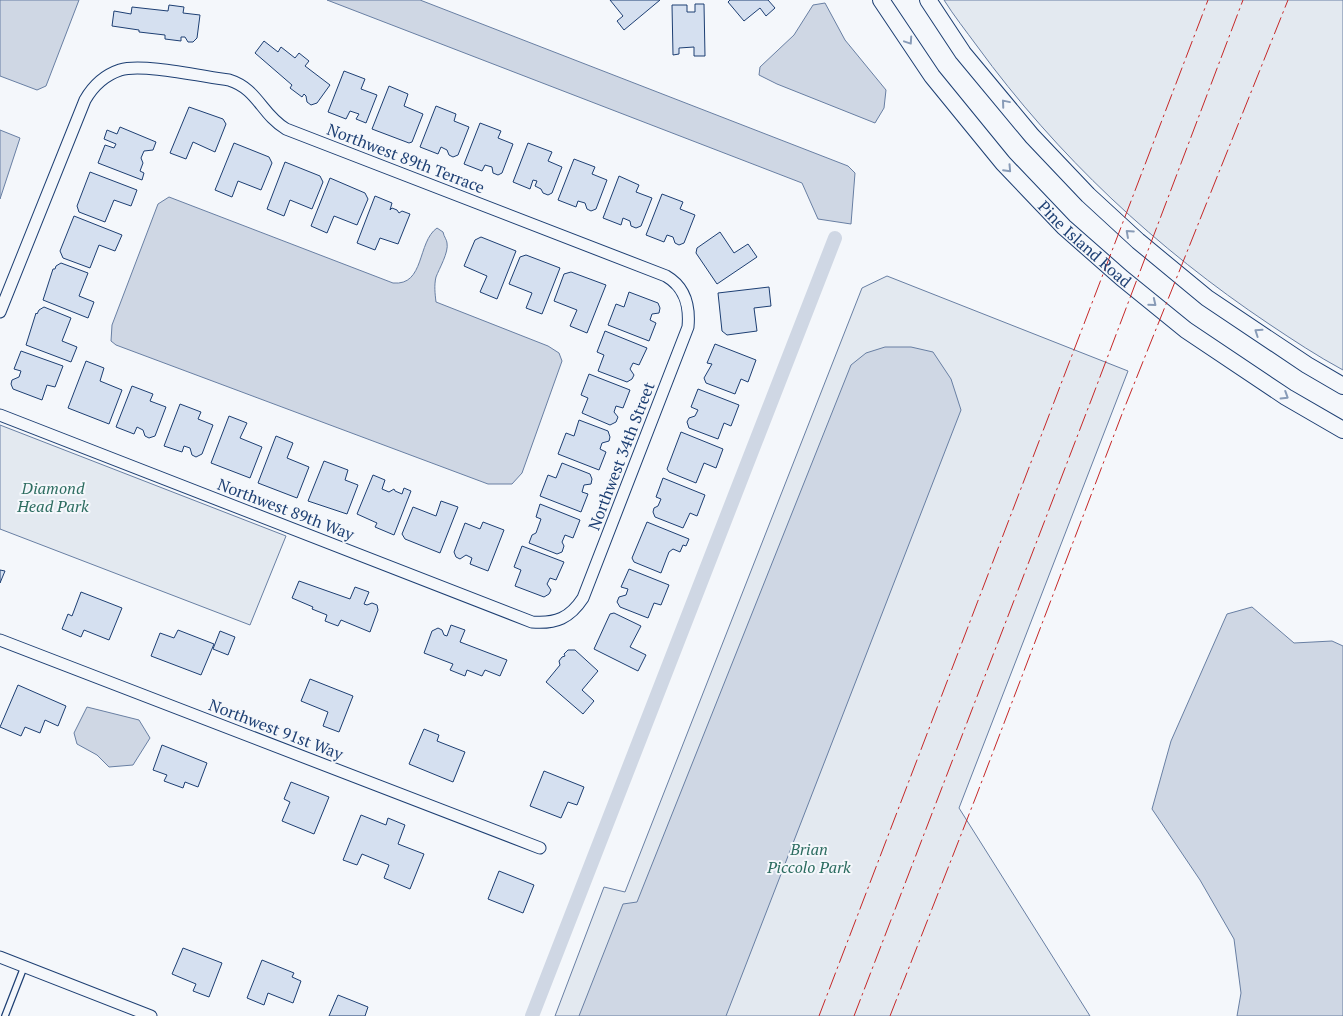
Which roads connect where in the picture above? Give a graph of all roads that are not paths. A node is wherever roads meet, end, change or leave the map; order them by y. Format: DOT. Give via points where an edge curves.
graph roads {
  1 [pos="882,0"];
  2 [pos="928,0"];
  3 [pos="686,297"];
  4 [pos="0,312"];
  5 [pos="1343,386"];
  6 [pos="0,415"];
  7 [pos="1343,430"];
  8 [pos="562,619"];
  9 [pos="0,640"];
  10 [pos="540,848"];
  11 [pos="0,958"];
  12 [pos="24,967"];
  13 [pos="5,1016"];
  14 [pos="151,1016"];
  1 -- 7 [label="main road, Pine Island Road, one-way" via="932,76 1003,164 1064,227 1186,330 1286,397"];
  5 -- 2 [label="main road, one-way" via="1207,298 1088,195 1032,136 970,61"];
  3 -- 4 [label="street, Northwest 89th Terrace" via="666,276 286,128 267,114 253,94 238,83 128,68 115,72 94,87 81,108"];
  3 -- 8 [label="street, Northwest 34th Street" via="688,327 583,598 577,608"];
  6 -- 8 [label="street, Northwest 89th Way" via="532,622"];
  9 -- 10 [label="street, Northwest 91st Way"];
  11 -- 12 [label="street"];
  12 -- 13 [label="lane"];
  12 -- 14 [label="street"];
}
